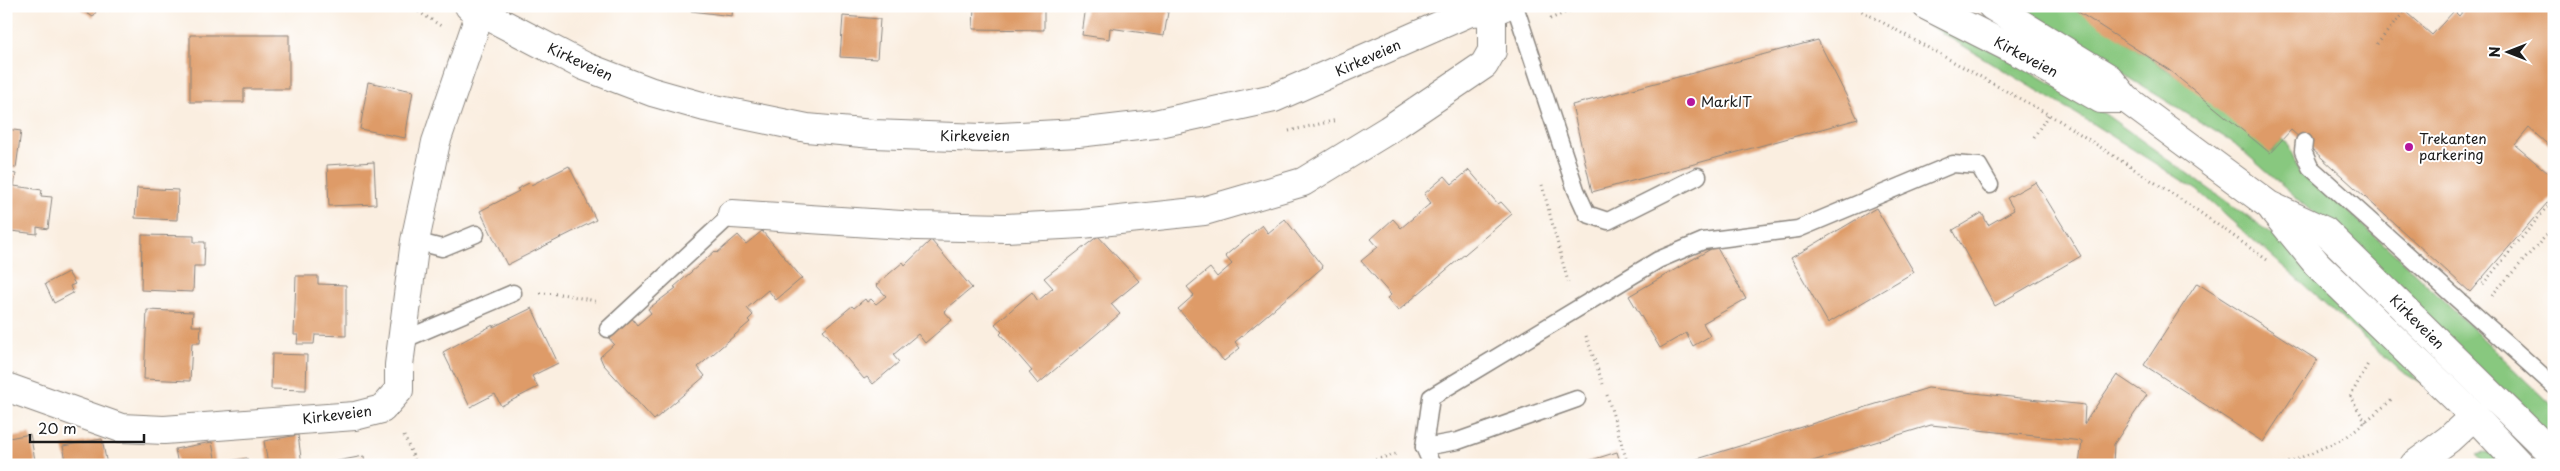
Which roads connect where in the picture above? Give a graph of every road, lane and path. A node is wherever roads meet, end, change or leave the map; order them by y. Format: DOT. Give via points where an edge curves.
graph roads {
  1 [pos="1853,6"];
  2 [pos="1927,6"];
  3 [pos="1992,6"];
  4 [pos="2409,6"];
  5 [pos="1492,8"];
  6 [pos="474,10"];
  7 [pos="2377,44"];
  8 [pos="2126,99"];
  9 [pos="2048,115"];
  10 [pos="2034,137"];
  11 [pos="2304,142"];
  12 [pos="1698,176"];
  13 [pos="1541,183"];
  14 [pos="1990,185"];
  15 [pos="2269,205"];
  16 [pos="2554,210"];
  17 [pos="732,214"];
  18 [pos="2554,227"];
  19 [pos="476,234"];
  20 [pos="415,240"];
  21 [pos="2274,265"];
  22 [pos="2479,282"];
  23 [pos="513,293"];
  24 [pos="2491,296"];
  25 [pos="630,309"];
  26 [pos="1576,309"];
  27 [pos="608,329"];
  28 [pos="403,340"];
  29 [pos="2372,356"];
  30 [pos="2554,386"];
  31 [pos="6,387"];
  32 [pos="1578,399"];
  33 [pos="2392,399"];
  34 [pos="2474,416"];
  35 [pos="2366,422"];
  36 [pos="1424,447"];
  37 [pos="2554,456"];
  38 [pos="1356,465"];
  39 [pos="1432,465"];
  40 [pos="1628,465"];
  41 [pos="2284,465"];
  42 [pos="2414,465"];
  43 [pos="2520,465"];
  1 -- 9 [label="path"];
  2 -- 8 [label="main road, Kirkeveien" via="2024,55 2101,99"];
  3 -- 8 [label="main road, Kirkeveien" via="2109,78"];
  4 -- 7 [label="path"];
  5 -- 6 [label="main road, Kirkeveien" via="1274,98 1155,124 1078,133 982,138 807,128 705,107 652,92 584,66"];
  5 -- 12 [label="lane" via="1587,214 1608,221"];
  5 -- 17 [label="main road" via="1492,52 1484,65 1303,182 1204,211 1082,224 1006,228 917,226"];
  6 -- 20 [label="main road, Kirkeveien" via="436,142"];
  8 -- 15 [label="main road, Kirkeveien"];
  9 -- 10 [label="path"];
  9 -- 21 [label="path" via="2191,206"];
  11 -- 30 [label="lane" via="2303,151 2310,166 2426,262"];
  13 -- 26 [label="path"];
  14 -- 26 [label="lane" via="1979,166 1953,164 1798,229 1704,240 1658,260"];
  15 -- 34 [label="main road, Kirkeveien" via="2317,264"];
  15 -- 37 [label="main road, Kirkeveien" via="2325,231"];
  16 -- 22 [label="path" via="2549,205 2482,284"];
  17 -- 25 [label="lane"];
  18 -- 24 [label="path"];
  19 -- 20 [label="lane" via="442,248"];
  20 -- 28 [label="main road, Kirkeveien"];
  23 -- 25 [label="path" via="562,294"];
  23 -- 28 [label="lane"];
  25 -- 27 [label="lane"];
  26 -- 36 [label="lane" via="1430,397"];
  26 -- 40 [label="path" via="1619,428"];
  28 -- 31 [label="main road, Kirkeveien" via="400,390 382,409 355,416 164,430 122,428"];
  29 -- 35 [label="path" via="2350,397"];
  32 -- 36 [label="lane" via="1458,441"];
  33 -- 35 [label="path"];
  34 -- 42 [label="main road"];
  34 -- 43 [label="main road, Kirkeveien"];
  35 -- 41 [label="path" via="2345,438"];
  36 -- 38 [label="path"];
  36 -- 39 [label="lane"];
}
